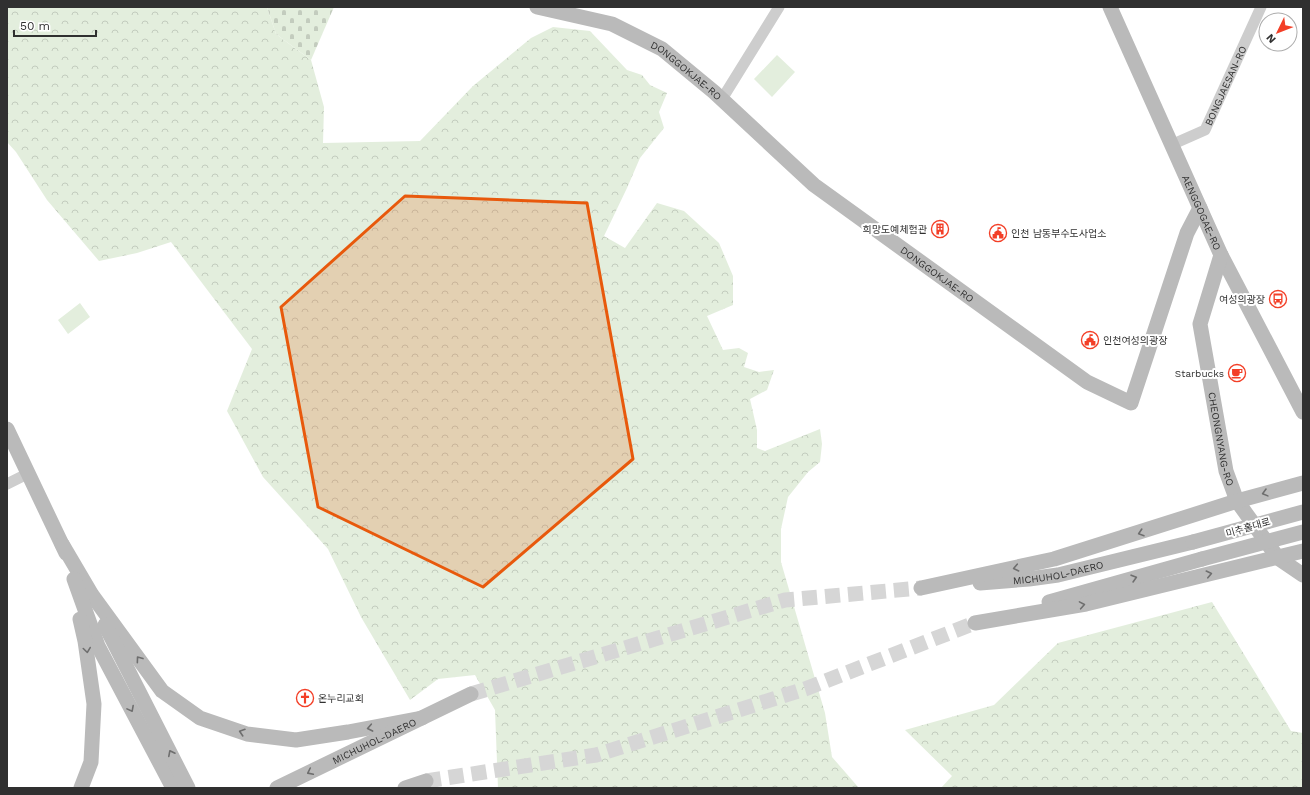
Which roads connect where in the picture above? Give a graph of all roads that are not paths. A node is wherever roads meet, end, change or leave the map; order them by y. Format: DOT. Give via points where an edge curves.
graph roads {
  1 [pos="537,7"];
  2 [pos="779,7"];
  3 [pos="1110,7"];
  4 [pos="1261,7"];
  5 [pos="722,99"];
  6 [pos="1171,145"];
  7 [pos="1200,208"];
  8 [pos="1221,255"];
  9 [pos="1303,412"];
  10 [pos="7,429"];
  11 [pos="29,473"];
  12 [pos="7,484"];
  13 [pos="1303,484"];
  14 [pos="1237,501"];
  15 [pos="1303,512"];
  16 [pos="1303,532"];
  17 [pos="1193,542"];
  18 [pos="62,544"];
  19 [pos="1303,551"];
  20 [pos="1278,558"];
  21 [pos="1303,575"];
  22 [pos="471,694"];
  23 [pos="422,718"];
  24 [pos="426,781"];
  25 [pos="81,788"];
  26 [pos="173,788"];
  27 [pos="188,788"];
  28 [pos="277,788"];
  29 [pos="405,788"];
  1 -- 5 [label="main road, DONGGOKJAE-RO" via="612,24 662,49"];
  2 -- 5 [label="street"];
  3 -- 6 [label="main road, AENGGOGAE-RO"];
  4 -- 6 [label="street, BONGJAESAN-RO" via="1205,130"];
  5 -- 7 [label="main road, DONGGOKJAE-RO" via="814,185 1087,382 1131,403 1187,233"];
  6 -- 7 [label="main road, AENGGOGAE-RO"];
  7 -- 8 [label="main road, AENGGOGAE-RO"];
  8 -- 9 [label="main road, AENGGOGAE-RO"];
  8 -- 14 [label="main road, CHEONGNYANG-RO" via="1200,324 1226,471"];
  10 -- 11 [label="main road"];
  11 -- 12 [label="street"];
  11 -- 18 [label="main road"];
  13 -- 14 [label="main road, one-way"];
  14 -- 17 [label="main road, MICHUHOL-DAERO, one-way" via="1054,559 922,588 1029,580"];
  14 -- 20 [label="main road, CHEONGNYANG-RO"];
  15 -- 17 [label="main road, 미추홀대로, bridge"];
  16 -- 20 [label="main road, 미추홀대로, bridge" via="975,623 1086,604"];
  23 -- 18 [label="main road, one-way" via="296,740 247,734 200,718 162,691 92,596"];
  18 -- 25 [label="main road, one-way" via="85,641 94,704 90,762"];
  18 -- 26 [label="main road, one-way" via="98,646"];
  27 -- 18 [label="main road, one-way"];
  19 -- 20 [label="main road"];
  20 -- 21 [label="main road, CHEONGNYANG-RO"];
  22 -- 23 [label="main road, MICHUHOL-DAERO"];
  23 -- 28 [label="main road, MICHUHOL-DAERO, one-way"];
  24 -- 29 [label="main road"];
}
